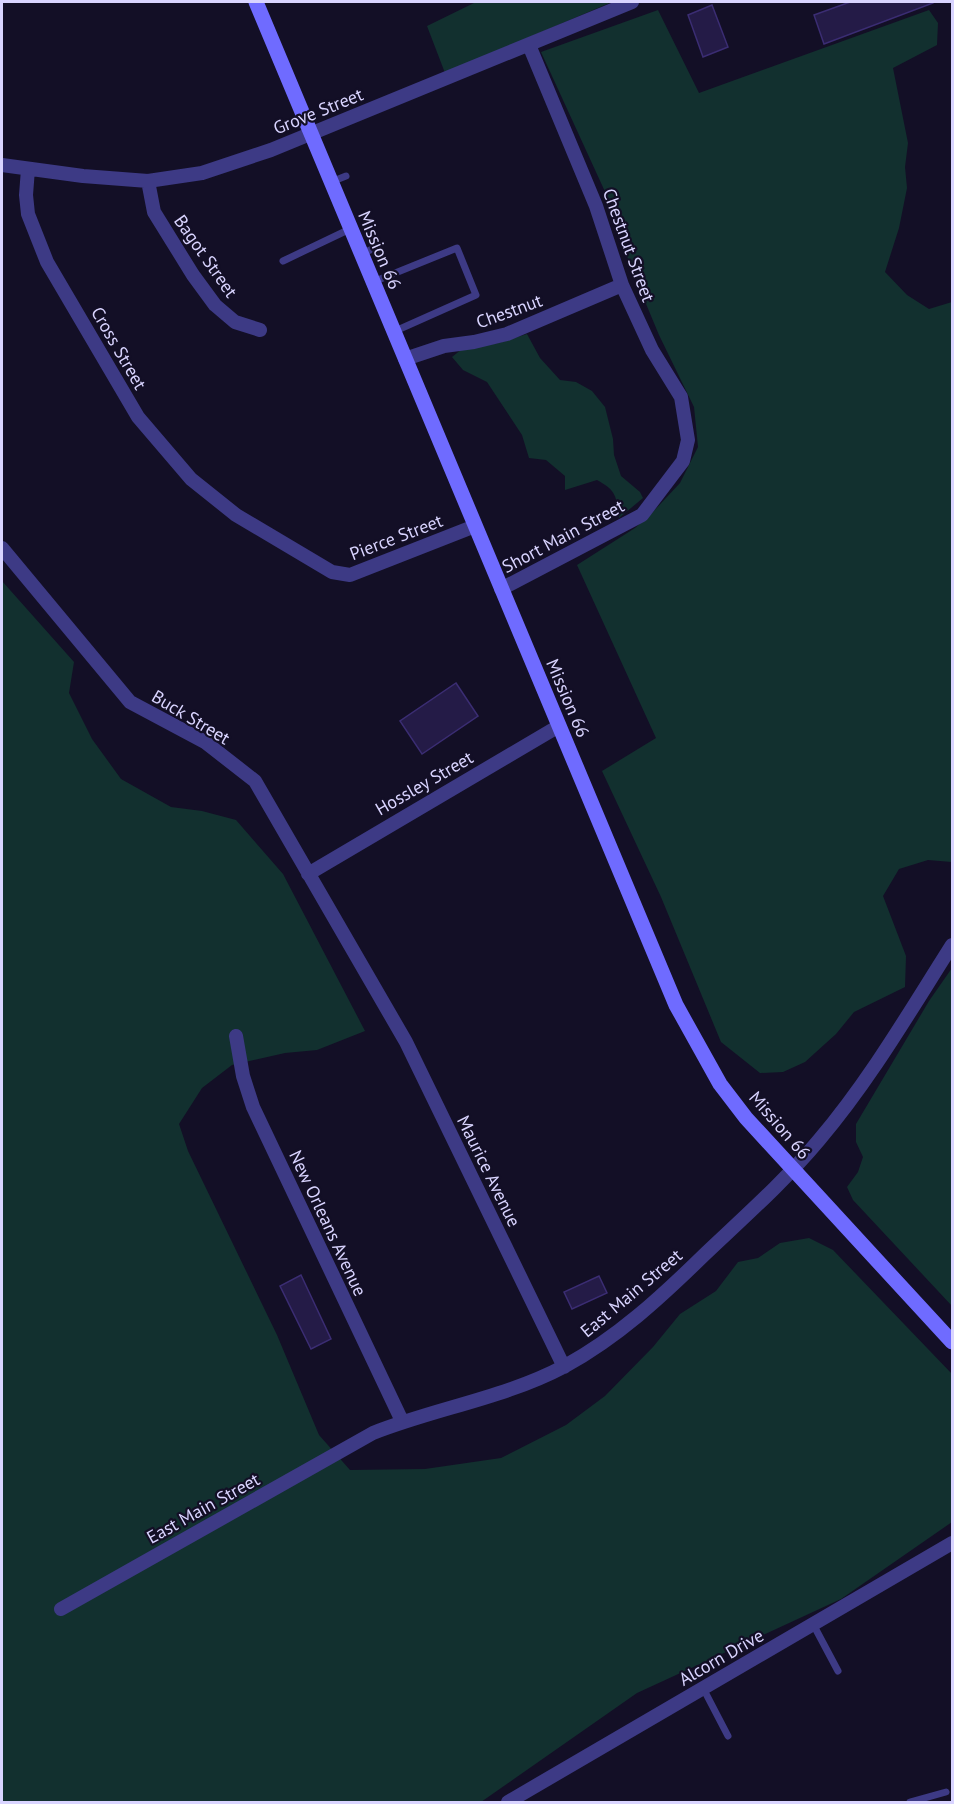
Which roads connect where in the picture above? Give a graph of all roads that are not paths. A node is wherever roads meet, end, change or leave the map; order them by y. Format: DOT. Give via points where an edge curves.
graph roads {
  1 [pos="256,2"];
  2 [pos="632,2"];
  3 [pos="529,45"];
  4 [pos="310,133"];
  5 [pos="2,165"];
  6 [pos="28,169"];
  7 [pos="345,176"];
  8 [pos="148,181"];
  9 [pos="331,183"];
  10 [pos="350,229"];
  11 [pos="377,248"];
  12 [pos="361,254"];
  13 [pos="283,261"];
  14 [pos="372,282"];
  15 [pos="622,285"];
  16 [pos="260,330"];
  17 [pos="393,332"];
  18 [pos="405,359"];
  19 [pos="236,514"];
  20 [pos="642,515"];
  21 [pos="475,526"];
  22 [pos="2,548"];
  23 [pos="501,589"];
  24 [pos="559,726"];
  25 [pos="309,874"];
  26 [pos="952,945"];
  27 [pos="379,993"];
  28 [pos="236,1036"];
  29 [pos="793,1170"];
  30 [pos="952,1342"];
  31 [pos="564,1367"];
  32 [pos="402,1421"];
  33 [pos="950,1548"];
  34 [pos="61,1609"];
  35 [pos="813,1624"];
  36 [pos="838,1671"];
  37 [pos="703,1688"];
  38 [pos="728,1736"];
  39 [pos="946,1792"];
  40 [pos="507,1803"];
  41 [pos="910,1803"];
  1 -- 4 [label="street, Mission 66"];
  2 -- 3 [label="street, Grove Street"];
  3 -- 4 [label="street, Grove Street"];
  3 -- 15 [label="street, Chestnut Street" via="596,206"];
  4 -- 8 [label="street, Grove Street" via="234,164"];
  4 -- 9 [label="street, Mission 66"];
  5 -- 6 [label="street, Grove Street"];
  6 -- 8 [label="street, Grove Street"];
  6 -- 19 [label="street, Cross Street" via="28,214 47,262 138,417 191,479"];
  7 -- 9 [label="lane"];
  8 -- 16 [label="street, Bagot Street" via="154,212 193,275 235,322"];
  9 -- 10 [label="street, Mission 66"];
  10 -- 12 [label="street, Mission 66"];
  10 -- 13 [label="lane"];
  11 -- 12 [label="lane"];
  12 -- 14 [label="street, Mission 66"];
  14 -- 17 [label="street, Mission 66"];
  14 -- 17 [label="lane" via="457,248 476,295"];
  15 -- 18 [label="street, Chestnut" via="507,334 444,346"];
  15 -- 20 [label="street, Chestnut Street" via="652,350 681,396 687,440 683,461"];
  17 -- 18 [label="street, Mission 66"];
  18 -- 21 [label="street, Mission 66"];
  19 -- 21 [label="street, Pierce Street" via="333,572 350,575"];
  20 -- 23 [label="street, Short Main Street"];
  21 -- 23 [label="street, Mission 66"];
  22 -- 25 [label="street, Buck Street" via="129,702 205,742 255,781"];
  23 -- 24 [label="street, Mission 66"];
  24 -- 25 [label="street, Hossley Street"];
  24 -- 29 [label="street, Mission 66" via="688,1030 720,1084"];
  25 -- 27 [label="street, Buck Street"];
  26 -- 29 [label="street, East Main Street" via="859,1089"];
  27 -- 31 [label="street, Maurice Avenue"];
  28 -- 32 [label="street, New Orleans Avenue" via="253,1107"];
  29 -- 30 [label="street, Mission 66"];
  29 -- 31 [label="street, East Main Street" via="658,1299 622,1329"];
  31 -- 32 [label="street, East Main Street" via="491,1395"];
  32 -- 34 [label="street, East Main Street" via="373,1433"];
  33 -- 35 [label="street, Alcorn Drive"];
  35 -- 36 [label="lane"];
  35 -- 37 [label="street, Alcorn Drive"];
  37 -- 38 [label="lane"];
  37 -- 40 [label="street, Alcorn Drive"];
  39 -- 41 [label="lane"];
}
